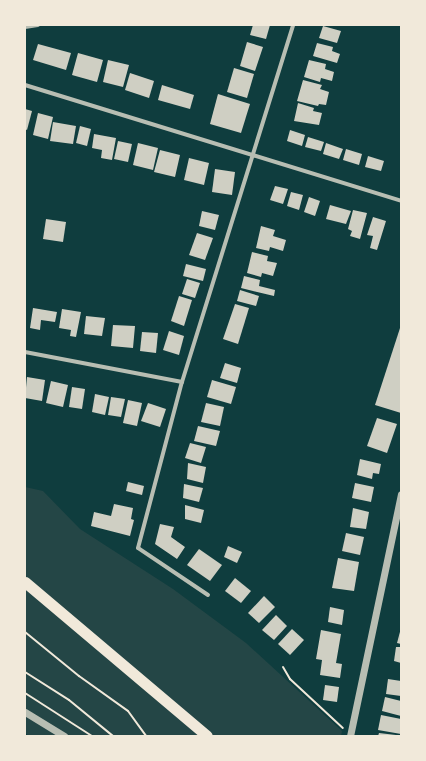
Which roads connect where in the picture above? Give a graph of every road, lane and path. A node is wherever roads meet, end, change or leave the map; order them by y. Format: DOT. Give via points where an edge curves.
graph roads {
  1 [pos="38,25"];
  2 [pos="293,25"];
  3 [pos="25,27"];
  4 [pos="25,85"];
  5 [pos="253,155"];
  6 [pos="401,201"];
  7 [pos="25,352"];
  8 [pos="182,382"];
  9 [pos="401,494"];
  10 [pos="25,582"];
  11 [pos="208,595"];
  12 [pos="25,632"];
  13 [pos="283,667"];
  14 [pos="25,672"];
  15 [pos="25,693"];
  16 [pos="25,712"];
  17 [pos="350,735"];
  18 [pos="64,736"];
  19 [pos="92,736"];
  20 [pos="113,736"];
  21 [pos="146,736"];
  22 [pos="207,736"];
  1 -- 3 [label="street"];
  2 -- 5 [label="street"];
  4 -- 5 [label="street"];
  5 -- 6 [label="street"];
  5 -- 8 [label="street"];
  7 -- 8 [label="street"];
  8 -- 11 [label="street" via="138,548"];
  9 -- 17 [label="street"];
  10 -- 22 [label="highway"];
  12 -- 21 [label="path" via="73,672 128,711"];
  13 -- 17 [label="path" via="290,679"];
  14 -- 20 [label="path" via="70,700"];
  15 -- 19 [label="path"];
  16 -- 18 [label="street"];
}
